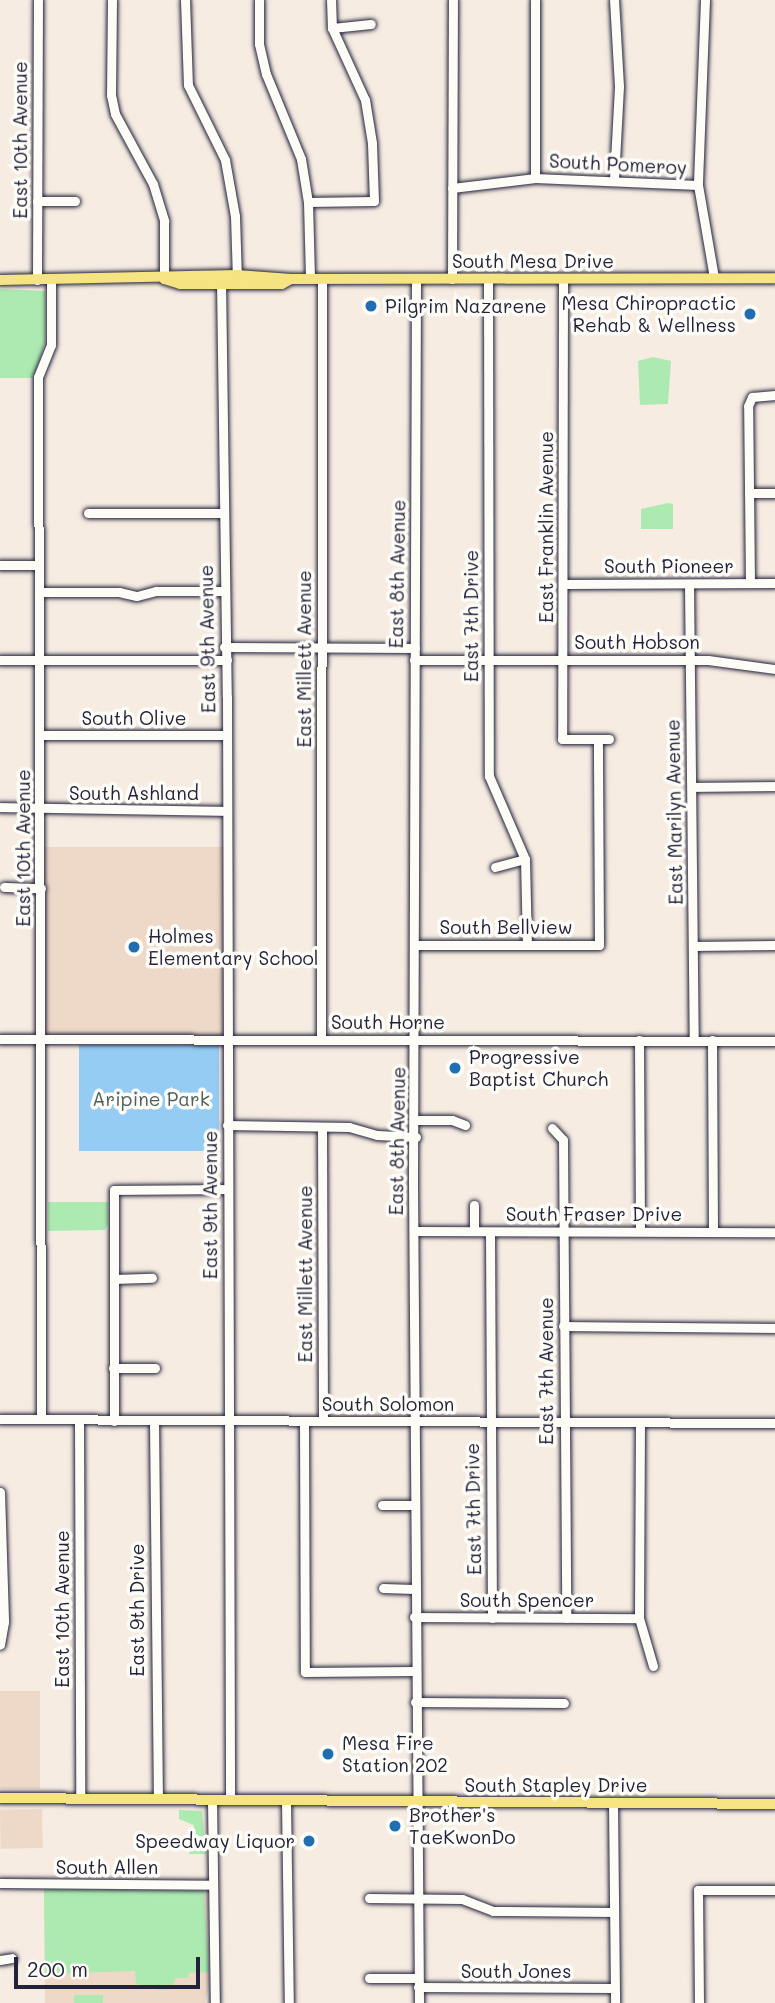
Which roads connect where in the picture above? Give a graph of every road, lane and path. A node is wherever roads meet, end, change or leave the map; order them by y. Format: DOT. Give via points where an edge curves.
graph roads {
  1 [pos="38,0"];
  2 [pos="112,0"];
  3 [pos="185,0"];
  4 [pos="259,0"];
  5 [pos="331,0"];
  6 [pos="453,0"];
  7 [pos="535,0"];
  8 [pos="614,0"];
  9 [pos="705,0"];
  10 [pos="371,24"];
  11 [pos="332,28"];
  12 [pos="375,96"];
  13 [pos="365,100"];
  14 [pos="535,178"];
  15 [pos="614,179"];
  16 [pos="698,186"];
  17 [pos="452,188"];
  18 [pos="37,201"];
  19 [pos="75,201"];
  20 [pos="308,202"];
  21 [pos="563,278"];
  22 [pos="714,278"];
  23 [pos="775,278"];
  24 [pos="164,279"];
  25 [pos="221,279"];
  26 [pos="237,279"];
  27 [pos="310,279"];
  28 [pos="322,279"];
  29 [pos="416,279"];
  30 [pos="452,279"];
  31 [pos="488,279"];
  32 [pos="0,280"];
  33 [pos="37,280"];
  34 [pos="51,280"];
  35 [pos="775,395"];
  36 [pos="749,493"];
  37 [pos="775,493"];
  38 [pos="88,513"];
  39 [pos="223,513"];
  40 [pos="0,565"];
  41 [pos="38,565"];
  42 [pos="750,583"];
  43 [pos="775,583"];
  44 [pos="563,584"];
  45 [pos="689,584"];
  46 [pos="223,591"];
  47 [pos="39,592"];
  48 [pos="224,647"];
  49 [pos="321,647"];
  50 [pos="415,648"];
  51 [pos="0,660"];
  52 [pos="39,660"];
  53 [pos="226,660"];
  54 [pos="414,660"];
  55 [pos="489,660"];
  56 [pos="563,660"];
  57 [pos="690,660"];
  58 [pos="775,668"];
  59 [pos="40,735"];
  60 [pos="227,735"];
  61 [pos="775,786"];
  62 [pos="692,787"];
  63 [pos="0,807"];
  64 [pos="41,811"];
  65 [pos="227,811"];
  66 [pos="588,816"];
  67 [pos="598,816"];
  68 [pos="525,859"];
  69 [pos="495,867"];
  70 [pos="4,887"];
  71 [pos="41,888"];
  72 [pos="598,944"];
  73 [pos="414,945"];
  74 [pos="527,945"];
  75 [pos="775,945"];
  76 [pos="693,946"];
  77 [pos="0,1039"];
  78 [pos="41,1039"];
  79 [pos="321,1039"];
  80 [pos="227,1040"];
  81 [pos="415,1040"];
  82 [pos="639,1040"];
  83 [pos="694,1040"];
  84 [pos="712,1040"];
  85 [pos="775,1041"];
  86 [pos="416,1120"];
  87 [pos="227,1125"];
  88 [pos="465,1125"];
  89 [pos="322,1127"];
  90 [pos="552,1128"];
  91 [pos="416,1138"];
  92 [pos="228,1189"];
  93 [pos="474,1205"];
  94 [pos="414,1231"];
  95 [pos="474,1231"];
  96 [pos="640,1231"];
  97 [pos="713,1231"];
  98 [pos="490,1232"];
  99 [pos="563,1232"];
  100 [pos="775,1232"];
  101 [pos="152,1278"];
  102 [pos="114,1279"];
  103 [pos="563,1326"];
  104 [pos="775,1328"];
  105 [pos="113,1368"];
  106 [pos="155,1368"];
  107 [pos="0,1419"];
  108 [pos="41,1419"];
  109 [pos="79,1420"];
  110 [pos="114,1421"];
  111 [pos="154,1421"];
  112 [pos="228,1421"];
  113 [pos="304,1421"];
  114 [pos="323,1421"];
  115 [pos="414,1422"];
  116 [pos="490,1422"];
  117 [pos="564,1422"];
  118 [pos="640,1423"];
  119 [pos="775,1423"];
  120 [pos="2,1492"];
  121 [pos="382,1505"];
  122 [pos="414,1505"];
  123 [pos="383,1588"];
  124 [pos="414,1589"];
  125 [pos="414,1617"];
  126 [pos="492,1618"];
  127 [pos="566,1618"];
  128 [pos="639,1618"];
  129 [pos="0,1645"];
  130 [pos="653,1666"];
  131 [pos="414,1671"];
  132 [pos="415,1702"];
  133 [pos="564,1703"];
  134 [pos="0,1798"];
  135 [pos="80,1799"];
  136 [pos="158,1799"];
  137 [pos="212,1800"];
  138 [pos="230,1800"];
  139 [pos="286,1800"];
  140 [pos="415,1801"];
  141 [pos="613,1803"];
  142 [pos="775,1804"];
  143 [pos="0,1884"];
  144 [pos="213,1885"];
  145 [pos="775,1890"];
  146 [pos="369,1898"];
  147 [pos="416,1898"];
  148 [pos="614,1912"];
  149 [pos="12,1958"];
  150 [pos="0,1961"];
  151 [pos="369,1978"];
  152 [pos="418,1983"];
  153 [pos="614,1988"];
  154 [pos="215,2003"];
  155 [pos="289,2003"];
  156 [pos="419,2003"];
  157 [pos="615,2003"];
  158 [pos="699,2003"];
  1 -- 18 [label="street, East 10th Avenue"];
  2 -- 24 [label="street" via="111,95 118,128 153,184 164,222"];
  3 -- 26 [label="street" via="188,85 225,160 235,216"];
  4 -- 20 [label="street" via="259,44 266,74 292,134"];
  5 -- 11 [label="street"];
  6 -- 17 [label="street"];
  7 -- 14 [label="street"];
  8 -- 15 [label="street" via="619,86"];
  9 -- 16 [label="street"];
  10 -- 11 [label="street"];
  11 -- 13 [label="street"];
  12 -- 13 [label="street"];
  13 -- 20 [label="street" via="374,201"];
  14 -- 15 [label="street, South Pomeroy"];
  14 -- 17 [label="street, South Pomeroy"];
  15 -- 16 [label="street, South Pomeroy"];
  16 -- 22 [label="street"];
  17 -- 30 [label="street"];
  18 -- 19 [label="street"];
  18 -- 33 [label="street, East 10th Avenue"];
  20 -- 27 [label="street"];
  21 -- 22 [label="main road, South Mesa Drive"];
  21 -- 31 [label="main road, South Mesa Drive"];
  21 -- 44 [label="street, East Franklin Avenue"];
  22 -- 23 [label="main road, South Mesa Drive"];
  24 -- 25 [label="main road, South Mesa Drive" via="180,284"];
  24 -- 34 [label="main road, South Mesa Drive"];
  25 -- 26 [label="main road, South Mesa Drive"];
  25 -- 39 [label="street, East 9th Avenue"];
  26 -- 27 [label="main road, South Mesa Drive" via="282,284"];
  27 -- 28 [label="main road, South Mesa Drive"];
  28 -- 29 [label="main road, South Mesa Drive"];
  28 -- 49 [label="street, East Millett Avenue"];
  29 -- 30 [label="main road, South Mesa Drive"];
  29 -- 50 [label="street, East 8th Avenue"];
  30 -- 31 [label="main road, South Mesa Drive"];
  31 -- 55 [label="street, East 7th Drive"];
  32 -- 33 [label="main road, South Mesa Drive"];
  33 -- 34 [label="main road, South Mesa Drive"];
  34 -- 41 [label="street, East 10th Avenue" via="51,345 38,369"];
  35 -- 36 [label="street" via="752,397"];
  36 -- 37 [label="street"];
  36 -- 42 [label="street"];
  38 -- 39 [label="street"];
  39 -- 46 [label="street, East 9th Avenue"];
  40 -- 41 [label="street"];
  41 -- 47 [label="street, East 10th Avenue"];
  42 -- 43 [label="street, South Pioneer"];
  42 -- 45 [label="street, South Pioneer"];
  44 -- 45 [label="street, South Pioneer"];
  44 -- 56 [label="street, East Franklin Avenue"];
  45 -- 57 [label="street, East Marilyn Avenue"];
  46 -- 47 [label="street" via="156,591 137,596"];
  46 -- 48 [label="street, East 9th Avenue"];
  47 -- 52 [label="street, East 10th Avenue"];
  48 -- 49 [label="street"];
  48 -- 53 [label="street, East 9th Avenue"];
  49 -- 50 [label="street"];
  49 -- 79 [label="street, East Millett Avenue"];
  50 -- 54 [label="street, East 8th Avenue"];
  51 -- 52 [label="street"];
  52 -- 53 [label="street"];
  52 -- 59 [label="street, East 10th Avenue"];
  53 -- 60 [label="street, East 9th Avenue"];
  54 -- 55 [label="street, South Hobson"];
  54 -- 73 [label="street, East 8th Avenue"];
  55 -- 56 [label="street, South Hobson"];
  55 -- 68 [label="street, East 7th Drive" via="490,786"];
  56 -- 57 [label="street, South Hobson"];
  56 -- 67 [label="street, East Franklin Avenue" via="562,739 604,739"];
  57 -- 58 [label="street, South Hobson"];
  57 -- 62 [label="street, East Marilyn Avenue"];
  59 -- 60 [label="street, South Olive"];
  59 -- 64 [label="street, East 10th Avenue"];
  60 -- 65 [label="street, East 9th Avenue"];
  61 -- 62 [label="street"];
  62 -- 76 [label="street, East Marilyn Avenue"];
  63 -- 64 [label="street, South Ashland"];
  64 -- 65 [label="street, South Ashland"];
  64 -- 71 [label="street, East 10th Avenue"];
  65 -- 80 [label="street, East 9th Avenue"];
  66 -- 67 [label="street"];
  67 -- 72 [label="street, East Franklin Avenue"];
  68 -- 69 [label="street"];
  68 -- 74 [label="street, East 7th Drive"];
  70 -- 71 [label="street"];
  71 -- 78 [label="street, East 10th Avenue"];
  72 -- 74 [label="street, South Bellview"];
  73 -- 74 [label="street, South Bellview"];
  73 -- 81 [label="street, East 8th Avenue"];
  75 -- 76 [label="street"];
  76 -- 83 [label="street, East Marilyn Avenue"];
  77 -- 78 [label="street, South Horne"];
  78 -- 80 [label="street, South Horne"];
  78 -- 108 [label="street, East 10th Avenue"];
  79 -- 80 [label="street, South Horne"];
  79 -- 81 [label="street, South Horne"];
  80 -- 87 [label="street, East 9th Avenue"];
  81 -- 82 [label="street, South Horne"];
  81 -- 86 [label="street, East 8th Avenue"];
  82 -- 83 [label="street, South Horne"];
  82 -- 96 [label="street"];
  83 -- 84 [label="street, South Horne"];
  84 -- 85 [label="street, South Horne"];
  84 -- 97 [label="street"];
  86 -- 88 [label="street" via="452,1120"];
  86 -- 91 [label="street, East 8th Avenue"];
  87 -- 89 [label="street"];
  87 -- 92 [label="street, East 9th Avenue"];
  89 -- 91 [label="street"];
  89 -- 114 [label="street, East Millett Avenue"];
  90 -- 99 [label="street, East 7th Avenue" via="563,1140"];
  91 -- 94 [label="street, East 8th Avenue"];
  92 -- 102 [label="street" via="114,1190"];
  92 -- 112 [label="street, East 9th Avenue"];
  93 -- 95 [label="street"];
  94 -- 95 [label="street, South Fraser Drive"];
  94 -- 115 [label="street, East 8th Avenue"];
  95 -- 98 [label="street, South Fraser Drive"];
  96 -- 97 [label="street, South Fraser Drive"];
  96 -- 99 [label="street, South Fraser Drive"];
  97 -- 100 [label="street, South Fraser Drive"];
  98 -- 99 [label="street, South Fraser Drive"];
  98 -- 116 [label="street, East 7th Drive"];
  99 -- 103 [label="street, East 7th Avenue"];
  101 -- 102 [label="street"];
  102 -- 105 [label="street"];
  103 -- 104 [label="street"];
  103 -- 117 [label="street, East 7th Avenue"];
  105 -- 106 [label="street"];
  105 -- 110 [label="street"];
  107 -- 108 [label="street, South Solomon"];
  108 -- 109 [label="street, South Solomon"];
  109 -- 110 [label="street, South Solomon"];
  109 -- 135 [label="street, East 10th Avenue"];
  110 -- 111 [label="street, South Solomon"];
  111 -- 112 [label="street, South Solomon"];
  111 -- 136 [label="street, East 9th Drive"];
  112 -- 113 [label="street, South Solomon"];
  112 -- 138 [label="street, East 9th Avenue"];
  113 -- 114 [label="street, South Solomon"];
  113 -- 131 [label="street" via="305,1672"];
  114 -- 115 [label="street, South Solomon"];
  115 -- 116 [label="street, South Solomon"];
  115 -- 122 [label="street, East 8th Avenue"];
  116 -- 117 [label="street, South Solomon"];
  116 -- 126 [label="street, East 7th Drive"];
  117 -- 118 [label="street, South Solomon"];
  117 -- 127 [label="street, East 7th Avenue"];
  118 -- 119 [label="street, South Solomon"];
  118 -- 128 [label="street"];
  120 -- 129 [label="street" via="4,1633"];
  121 -- 122 [label="street"];
  122 -- 124 [label="street, East 8th Avenue"];
  123 -- 124 [label="street"];
  124 -- 125 [label="street, East 8th Avenue"];
  125 -- 126 [label="street, South Spencer"];
  125 -- 131 [label="street, East 8th Avenue"];
  126 -- 127 [label="street, South Spencer"];
  127 -- 128 [label="street, South Spencer"];
  128 -- 130 [label="street"];
  131 -- 132 [label="street, East 8th Avenue"];
  132 -- 133 [label="street"];
  132 -- 140 [label="street, East 8th Avenue"];
  134 -- 135 [label="main road, South Stapley Drive"];
  135 -- 136 [label="main road, South Stapley Drive"];
  136 -- 137 [label="main road, South Stapley Drive"];
  137 -- 138 [label="main road, South Stapley Drive"];
  137 -- 144 [label="street"];
  138 -- 139 [label="main road, South Stapley Drive"];
  139 -- 140 [label="main road, South Stapley Drive"];
  139 -- 155 [label="street"];
  140 -- 141 [label="main road, South Stapley Drive"];
  140 -- 147 [label="street, East 8th Avenue"];
  141 -- 142 [label="main road, South Stapley Drive"];
  141 -- 148 [label="street"];
  143 -- 144 [label="street, South Allen"];
  144 -- 154 [label="street"];
  145 -- 158 [label="street" via="698,1890"];
  146 -- 147 [label="street"];
  147 -- 148 [label="street" via="462,1899 493,1912"];
  147 -- 152 [label="street, East 8th Avenue"];
  148 -- 153 [label="street"];
  149 -- 150 [label="street"];
  151 -- 152 [label="street, South Jones"];
  152 -- 153 [label="street, South Jones"];
  152 -- 156 [label="street, East 8th Avenue"];
  153 -- 157 [label="street"];
}
